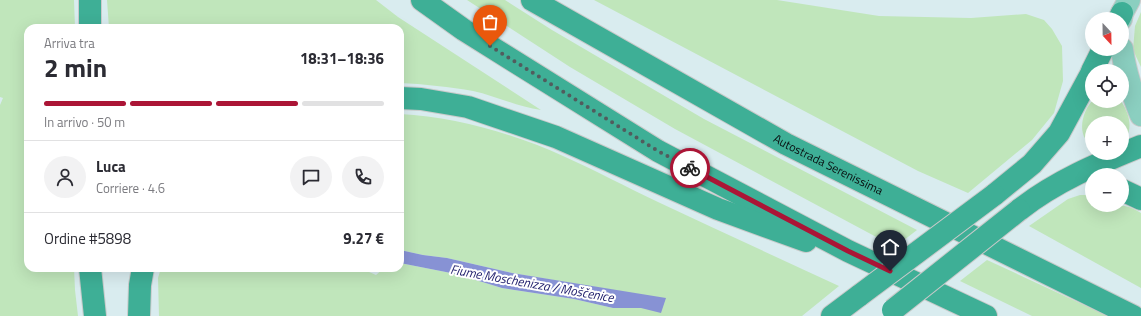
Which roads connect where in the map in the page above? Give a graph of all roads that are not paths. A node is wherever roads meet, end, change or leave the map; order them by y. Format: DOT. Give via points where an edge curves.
graph roads {
  1 [pos="90,0"];
  2 [pos="422,0"];
  3 [pos="532,0"];
  4 [pos="90,24"];
  5 [pos="1123,56"];
  6 [pos="1085,84"];
  7 [pos="404,98"];
  8 [pos="1141,115"];
  9 [pos="1141,146"];
  10 [pos="1070,177"];
  11 [pos="1085,178"];
  12 [pos="1129,193"];
  13 [pos="1141,199"];
  14 [pos="848,251"];
  15 [pos="90,272"];
  16 [pos="142,272"];
  17 [pos="889,313"];
  18 [pos="95,316"];
  19 [pos="139,316"];
  20 [pos="832,316"];
  21 [pos="986,316"];
  22 [pos="1133,316"];
  1 -- 4 [label="highway"];
  2 -- 14 [label="highway" via="464,30 658,151"];
  3 -- 22 [label="highway, Autostrada Serenissima" via="786,144"];
  5 -- 8 [label="main road" via="1130,87"];
  6 -- 20 [label="highway, bridge" via="1059,133 1032,164"];
  7 -- 14 [label="highway" via="468,107 534,129 718,209 800,240"];
  9 -- 10 [label="highway"];
  10 -- 11 [label="highway"];
  10 -- 17 [label="highway, bridge" via="1037,196"];
  12 -- 13 [label="highway"];
  14 -- 21 [label="highway"];
  15 -- 18 [label="highway"];
  16 -- 19 [label="highway"];
}
